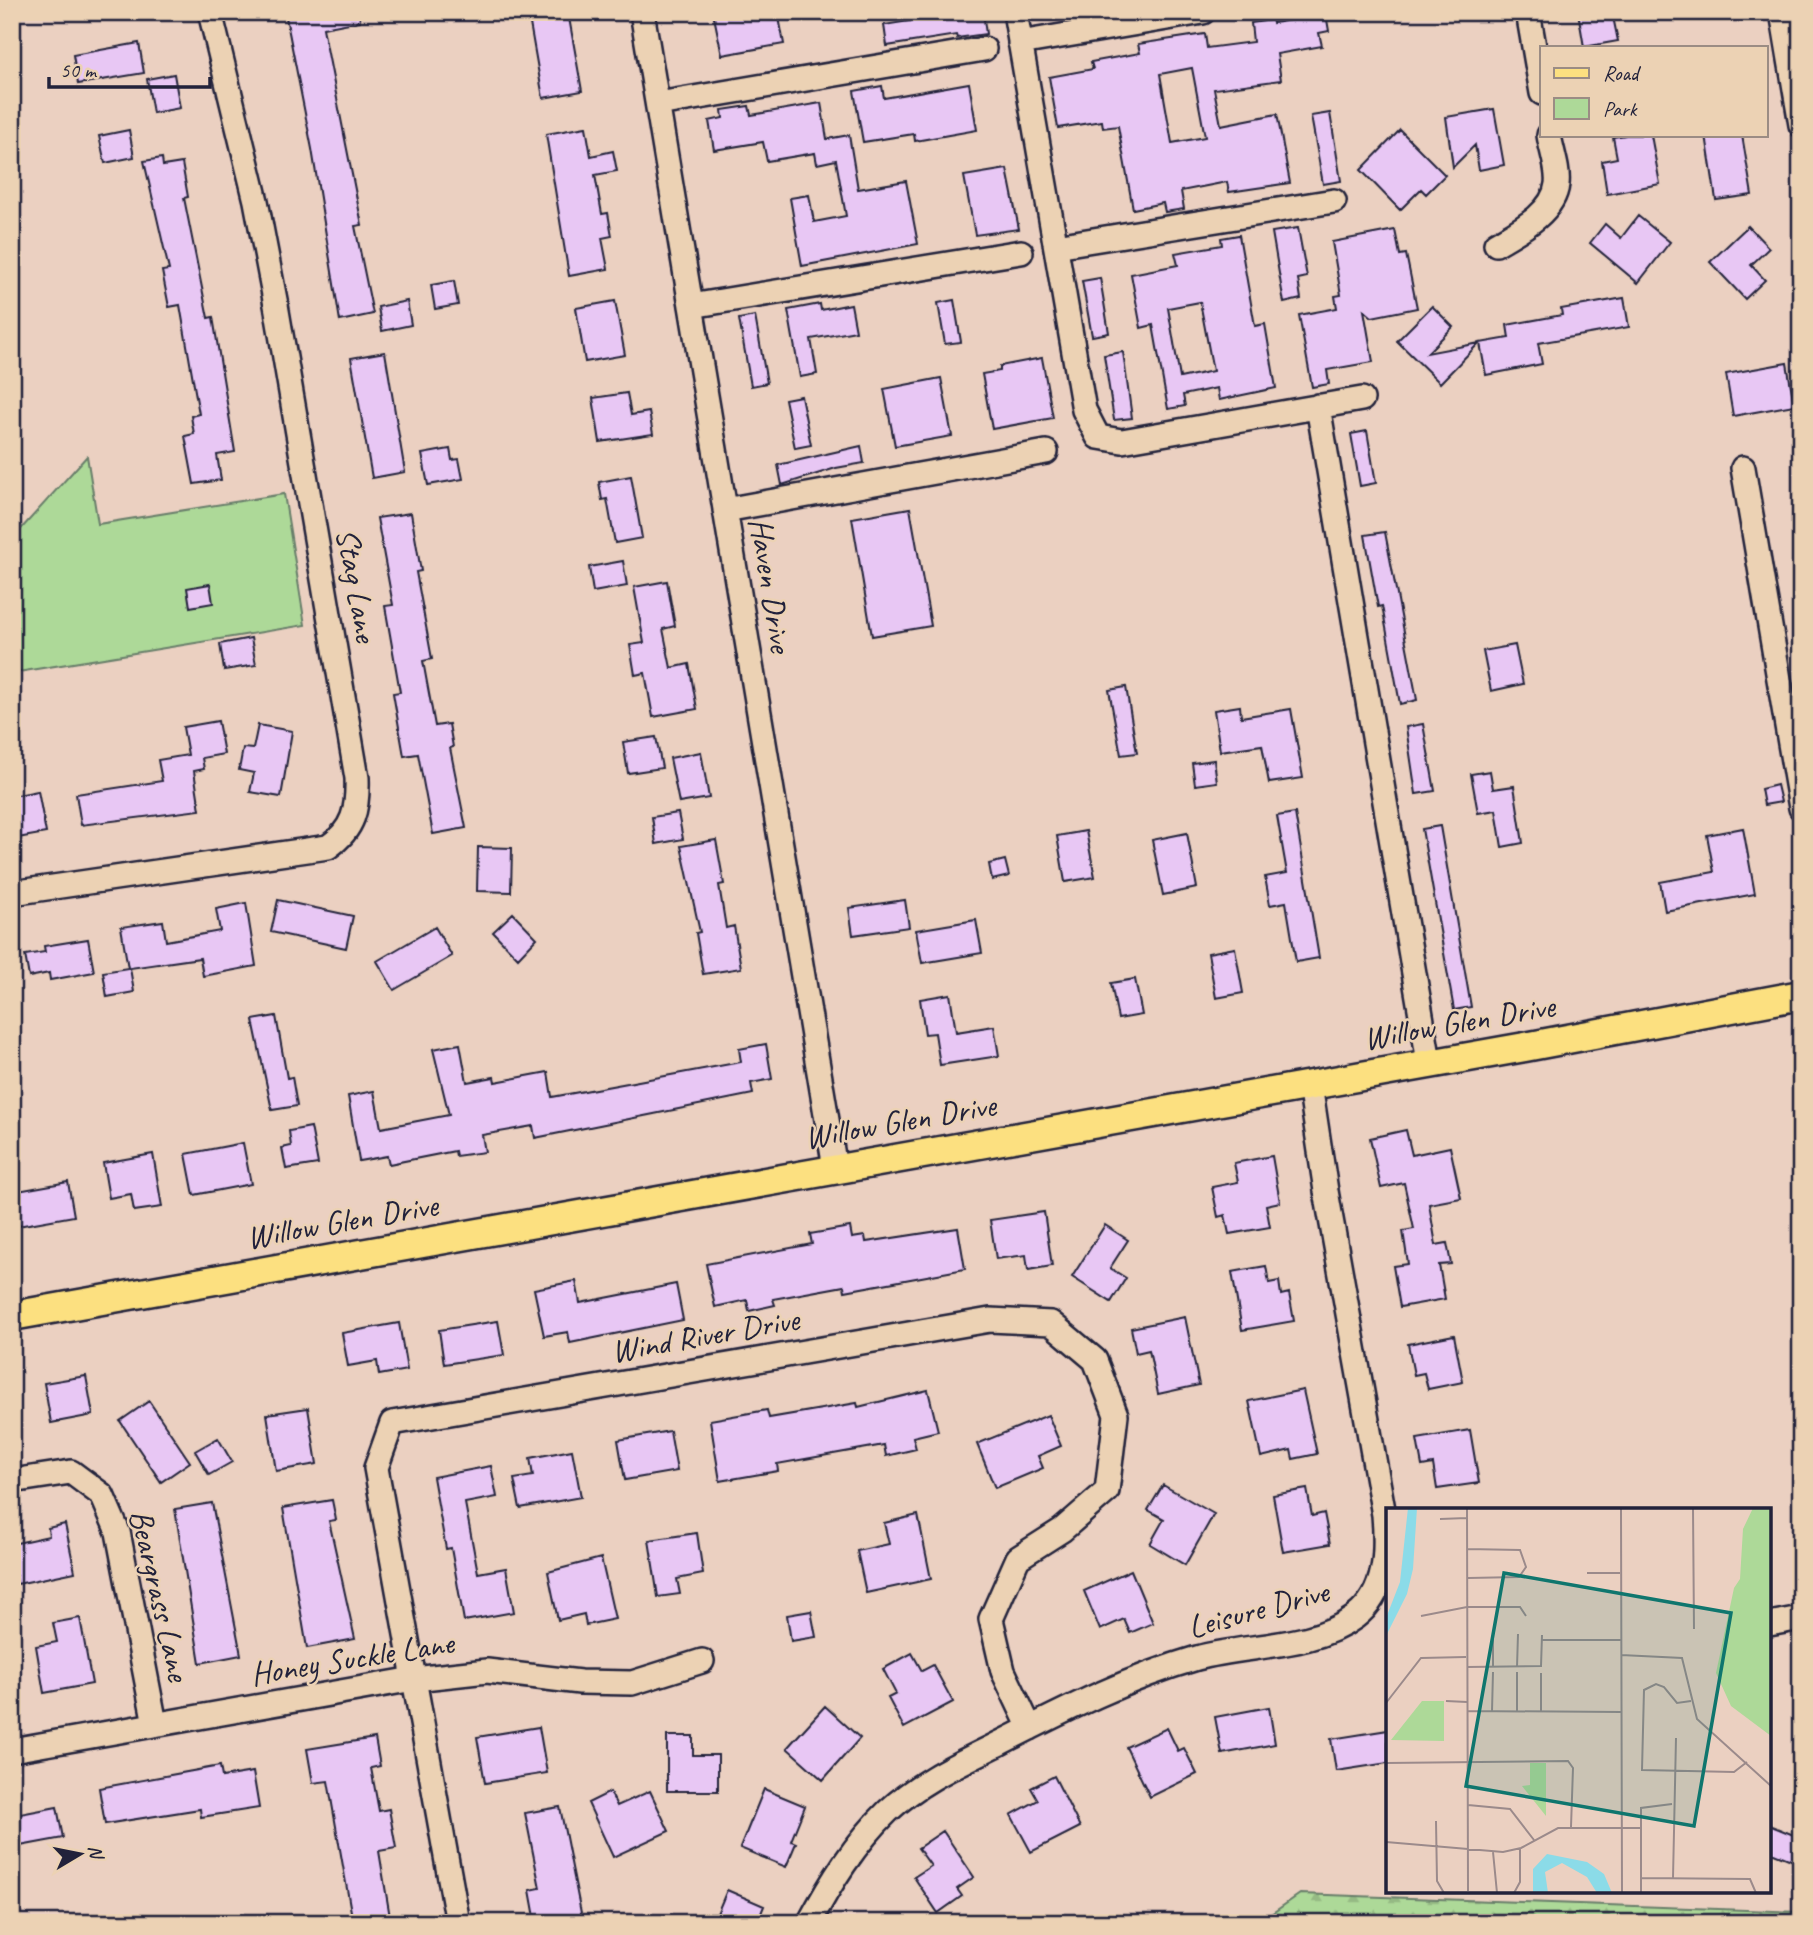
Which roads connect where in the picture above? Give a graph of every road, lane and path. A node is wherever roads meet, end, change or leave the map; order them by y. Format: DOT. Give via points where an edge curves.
graph roads {
  1 [pos="210,12"];
  2 [pos="642,12"];
  3 [pos="1015,12"];
  4 [pos="1203,12"];
  5 [pos="1528,12"];
  6 [pos="1783,12"];
  7 [pos="1020,43"];
  8 [pos="984,49"];
  9 [pos="1540,81"];
  10 [pos="657,104"];
  11 [pos="1801,125"];
  12 [pos="1549,136"];
  13 [pos="1334,201"];
  14 [pos="1496,244"];
  15 [pos="1056,246"];
  16 [pos="1021,252"];
  17 [pos="691,306"];
  18 [pos="1362,399"];
  19 [pos="1318,406"];
  20 [pos="1046,452"];
  21 [pos="1743,468"];
  22 [pos="725,510"];
  23 [pos="1801,808"];
  24 [pos="12,893"];
  25 [pos="1801,995"];
  26 [pos="1429,1062"];
  27 [pos="1310,1084"];
  28 [pos="835,1168"];
  29 [pos="12,1317"];
  30 [pos="12,1481"];
  31 [pos="1386,1534"];
  32 [pos="1386,1553"];
  33 [pos="1801,1618"];
  34 [pos="1771,1624"];
  35 [pos="702,1661"];
  36 [pos="414,1679"];
  37 [pos="155,1724"];
  38 [pos="1030,1728"];
  39 [pos="12,1750"];
  40 [pos="458,1923"];
  41 [pos="808,1923"];
  1 -- 24 [label="street, Stag Lane" via="276,304 357,778 354,821 328,846"];
  2 -- 10 [label="street, Haven Drive"];
  3 -- 7 [label="street"];
  4 -- 7 [label="street"];
  5 -- 9 [label="street"];
  6 -- 11 [label="street"];
  7 -- 15 [label="street"];
  8 -- 10 [label="street"];
  10 -- 17 [label="street, Haven Drive"];
  12 -- 14 [label="street" via="1557,184 1532,221"];
  13 -- 15 [label="street"];
  15 -- 19 [label="street" via="1084,410 1098,437 1122,441"];
  16 -- 17 [label="street"];
  17 -- 22 [label="street, Haven Drive"];
  18 -- 19 [label="street"];
  19 -- 26 [label="street"];
  20 -- 22 [label="street"];
  21 -- 23 [label="street"];
  22 -- 28 [label="street, Haven Drive"];
  25 -- 26 [label="main road, Willow Glen Drive"];
  26 -- 27 [label="main road, Willow Glen Drive"];
  27 -- 28 [label="main road, Willow Glen Drive"];
  27 -- 31 [label="street, Leisure Drive"];
  28 -- 29 [label="main road, Willow Glen Drive"];
  30 -- 37 [label="street, Beargrass Lane" via="71,1472 102,1495 118,1531"];
  32 -- 38 [label="street, Leisure Drive" via="1374,1594 1357,1616 1332,1631 1160,1670"];
  33 -- 34 [label="street"];
  35 -- 36 [label="street, Honey Suckle Lane" via="632,1683 487,1671"];
  36 -- 37 [label="street, Honey Suckle Lane"];
  36 -- 38 [label="street, Wind River Drive" via="376,1468 392,1423 990,1320 1051,1323 1095,1360 1116,1415 1107,1491 1062,1530 1018,1558 991,1619 1003,1671"];
  36 -- 40 [label="street, Wind River Drive"];
  37 -- 39 [label="street, Honey Suckle Lane"];
  38 -- 41 [label="street, Leisure Drive" via="947,1770 890,1809 864,1835"];
}
